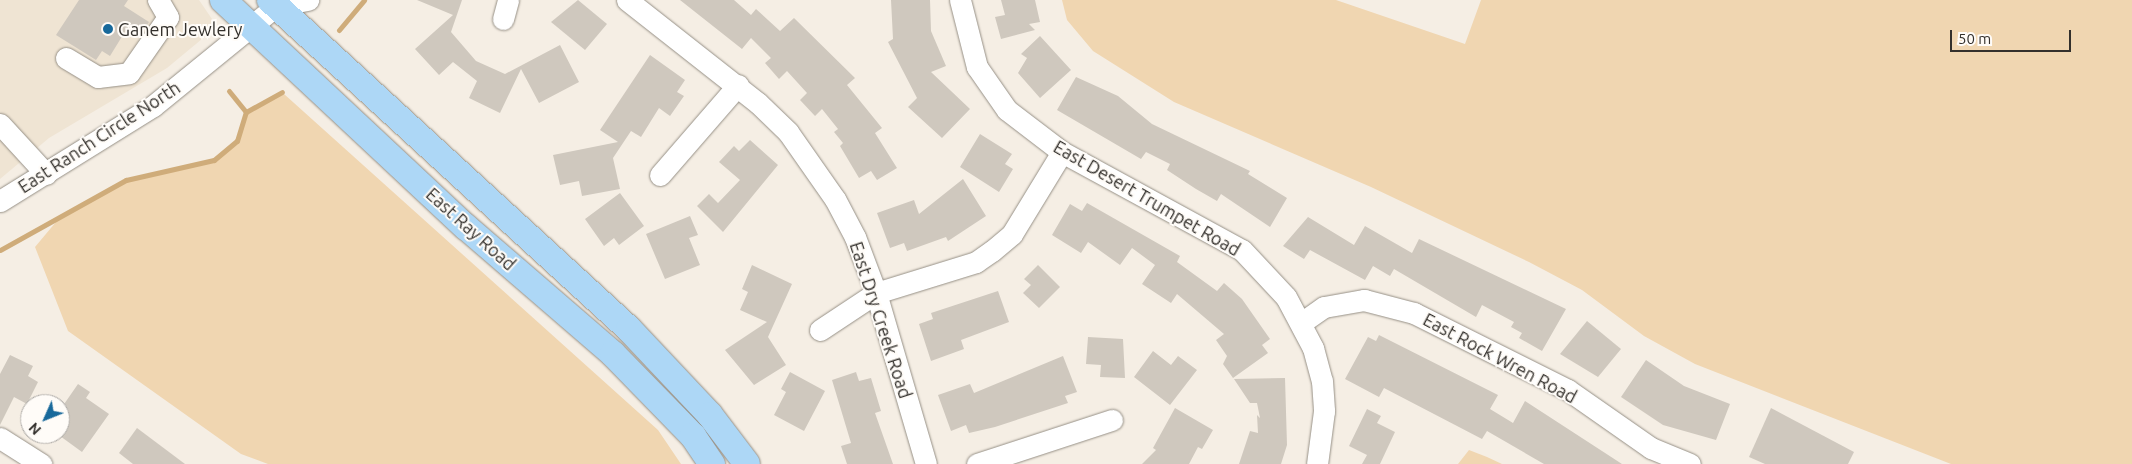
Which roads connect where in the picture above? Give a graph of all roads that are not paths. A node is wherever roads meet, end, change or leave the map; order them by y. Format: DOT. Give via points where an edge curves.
graph roads {
  1 [pos="158,0"];
  2 [pos="223,0"];
  3 [pos="308,0"];
  4 [pos="627,0"];
  5 [pos="960,0"];
  6 [pos="268,10"];
  7 [pos="66,58"];
  8 [pos="738,85"];
  9 [pos="0,124"];
  10 [pos="1062,152"];
  11 [pos="46,174"];
  12 [pos="660,175"];
  13 [pos="0,201"];
  14 [pos="876,293"];
  15 [pos="1301,323"];
  16 [pos="820,330"];
  17 [pos="1112,420"];
  18 [pos="0,438"];
  19 [pos="29,461"];
  20 [pos="712,464"];
  21 [pos="748,464"];
  22 [pos="926,464"];
  23 [pos="977,464"];
  24 [pos="1317,464"];
  25 [pos="1690,464"];
  1 -- 7 [label="street" via="168,17 129,73 98,76"];
  2 -- 6 [label="main road, East Ray Road"];
  3 -- 6 [label="street"];
  4 -- 8 [label="street, East Dry Creek Road"];
  5 -- 10 [label="street, East Desert Trumpet Road" via="977,66 988,85 1006,110"];
  6 -- 11 [label="street, East Ranch Circle North" via="153,106"];
  6 -- 20 [label="main road, East Ray Road" via="466,227 614,354 693,436"];
  6 -- 21 [label="main road, East Ray Road" via="629,329 710,415"];
  8 -- 12 [label="street"];
  8 -- 14 [label="street, East Dry Creek Road" via="788,132 835,199 855,237"];
  9 -- 11 [label="street"];
  10 -- 14 [label="street" via="1012,234 992,251 976,262"];
  10 -- 15 [label="street, East Desert Trumpet Road" via="1242,250 1286,297"];
  11 -- 13 [label="street, East Ranch Circle North"];
  14 -- 16 [label="street"];
  14 -- 22 [label="street, East Dry Creek Road"];
  15 -- 24 [label="street, East Desert Trumpet Road" via="1322,381 1324,411"];
  15 -- 25 [label="street, East Rock Wren Road" via="1324,307 1364,300 1414,312 1568,390 1651,448"];
  17 -- 23 [label="street"];
  18 -- 19 [label="street"];
}
